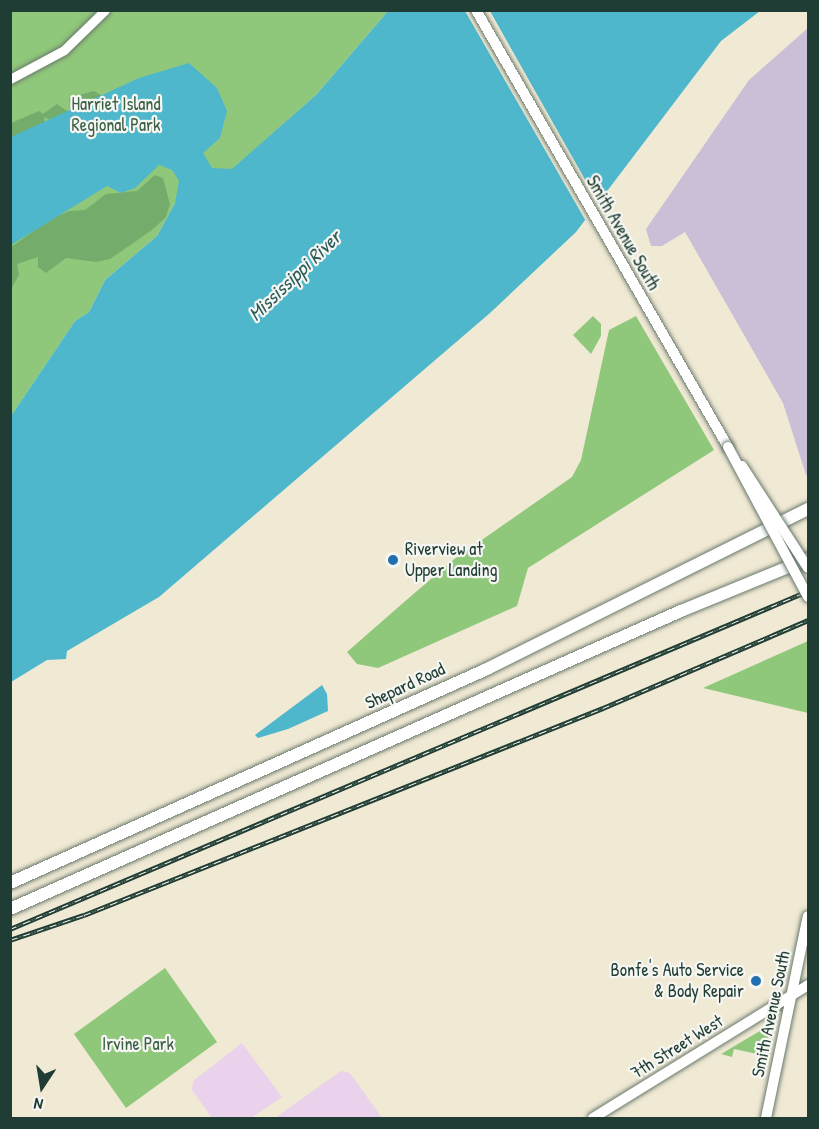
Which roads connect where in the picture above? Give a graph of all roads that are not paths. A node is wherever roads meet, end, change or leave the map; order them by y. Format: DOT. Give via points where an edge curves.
graph roads {
  1 [pos="105,10"];
  2 [pos="477,10"];
  3 [pos="10,79"];
  4 [pos="728,447"];
  5 [pos="808,508"];
  6 [pos="808,559"];
  7 [pos="808,568"];
  8 [pos="808,597"];
  9 [pos="10,883"];
  10 [pos="10,909"];
  11 [pos="808,916"];
  12 [pos="808,985"];
  13 [pos="791,996"];
  14 [pos="594,1119"];
  15 [pos="765,1119"];
  1 -- 3 [label="street" via="64,50"];
  2 -- 4 [label="main road, Smith Avenue South"];
  4 -- 7 [label="main road, Smith Avenue South, bridge"];
  4 -- 8 [label="main road, Smith Avenue South, bridge"];
  5 -- 9 [label="highway, Shepard Road" via="487,669"];
  6 -- 10 [label="highway" via="681,610"];
  11 -- 13 [label="main road, Smith Avenue South"];
  12 -- 13 [label="main road, 7th Street West"];
  13 -- 14 [label="main road, 7th Street West"];
  13 -- 15 [label="main road, Smith Avenue South"];
}
